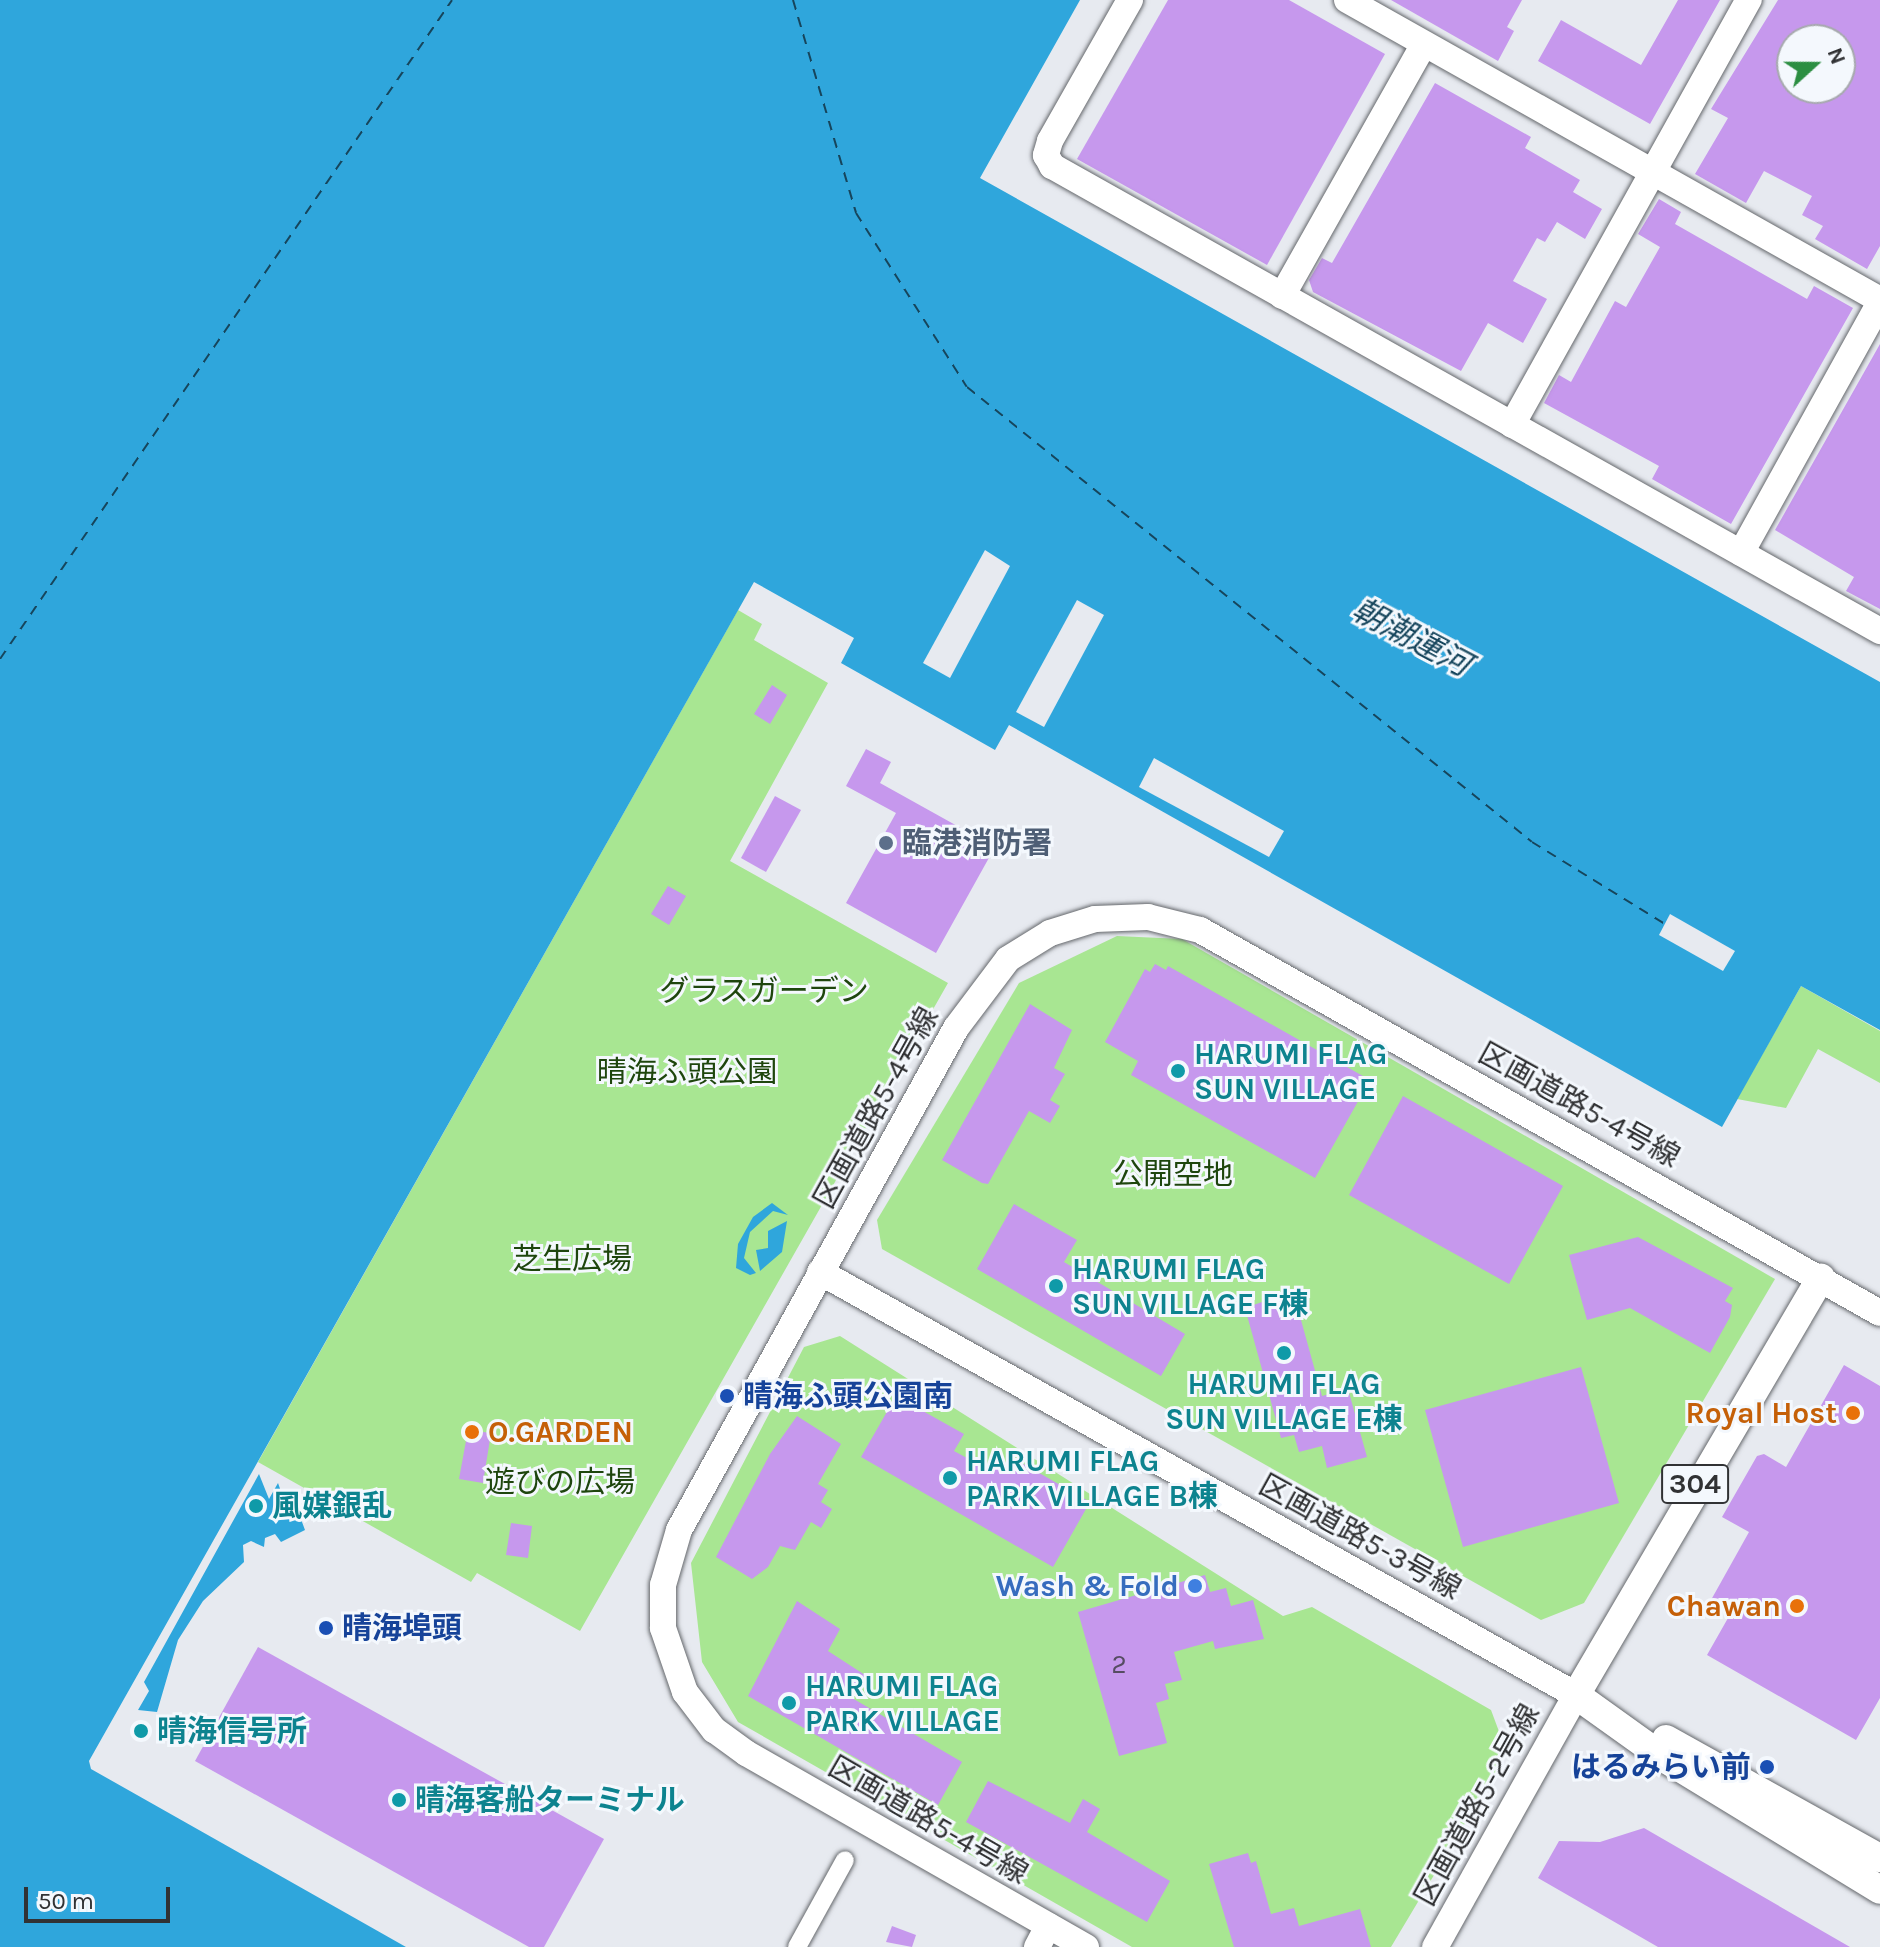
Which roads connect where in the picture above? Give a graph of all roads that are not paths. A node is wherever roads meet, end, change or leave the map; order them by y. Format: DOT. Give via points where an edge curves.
graph roads {
  1 [pos="1130,0"];
  2 [pos="1347,0"];
  3 [pos="1749,0"];
  4 [pos="1424,44"];
  5 [pos="1653,173"];
  6 [pos="1282,296"];
  7 [pos="1880,301"];
  8 [pos="1512,425"];
  9 [pos="1741,553"];
  10 [pos="1880,631"];
  11 [pos="820,1272"];
  12 [pos="1821,1278"];
  13 [pos="1880,1313"];
  14 [pos="1576,1695"];
  15 [pos="1880,1858"];
  16 [pos="845,1860"];
  17 [pos="1880,1890"];
  18 [pos="1042,1936"];
  19 [pos="797,1947"];
  20 [pos="1086,1947"];
  21 [pos="1435,1947"];
  1 -- 6 [label="street" via="1050,141 1048,162"];
  2 -- 4 [label="street"];
  3 -- 5 [label="street"];
  4 -- 5 [label="street"];
  4 -- 6 [label="street"];
  5 -- 7 [label="street"];
  5 -- 8 [label="street"];
  6 -- 8 [label="street"];
  7 -- 9 [label="street"];
  8 -- 9 [label="street"];
  9 -- 10 [label="street"];
  11 -- 12 [label="street, 区画道路5-4号線" via="988,980 1008,959 1050,933 1118,916 1200,930"];
  11 -- 14 [label="street, 区画道路5-3号線"];
  11 -- 18 [label="street, 区画道路5-4号線" via="672,1546 662,1605 669,1653 693,1705 735,1746"];
  12 -- 13 [label="street, 区画道路5-4号線"];
  12 -- 14 [label="main road, 304"];
  14 -- 15 [label="main road" via="1672,1741"];
  14 -- 17 [label="main road" via="1664,1758"];
  14 -- 21 [label="street, 区画道路5-2号線"];
  16 -- 19 [label="street"];
  18 -- 20 [label="street, 区画道路5-4号線"];
}
